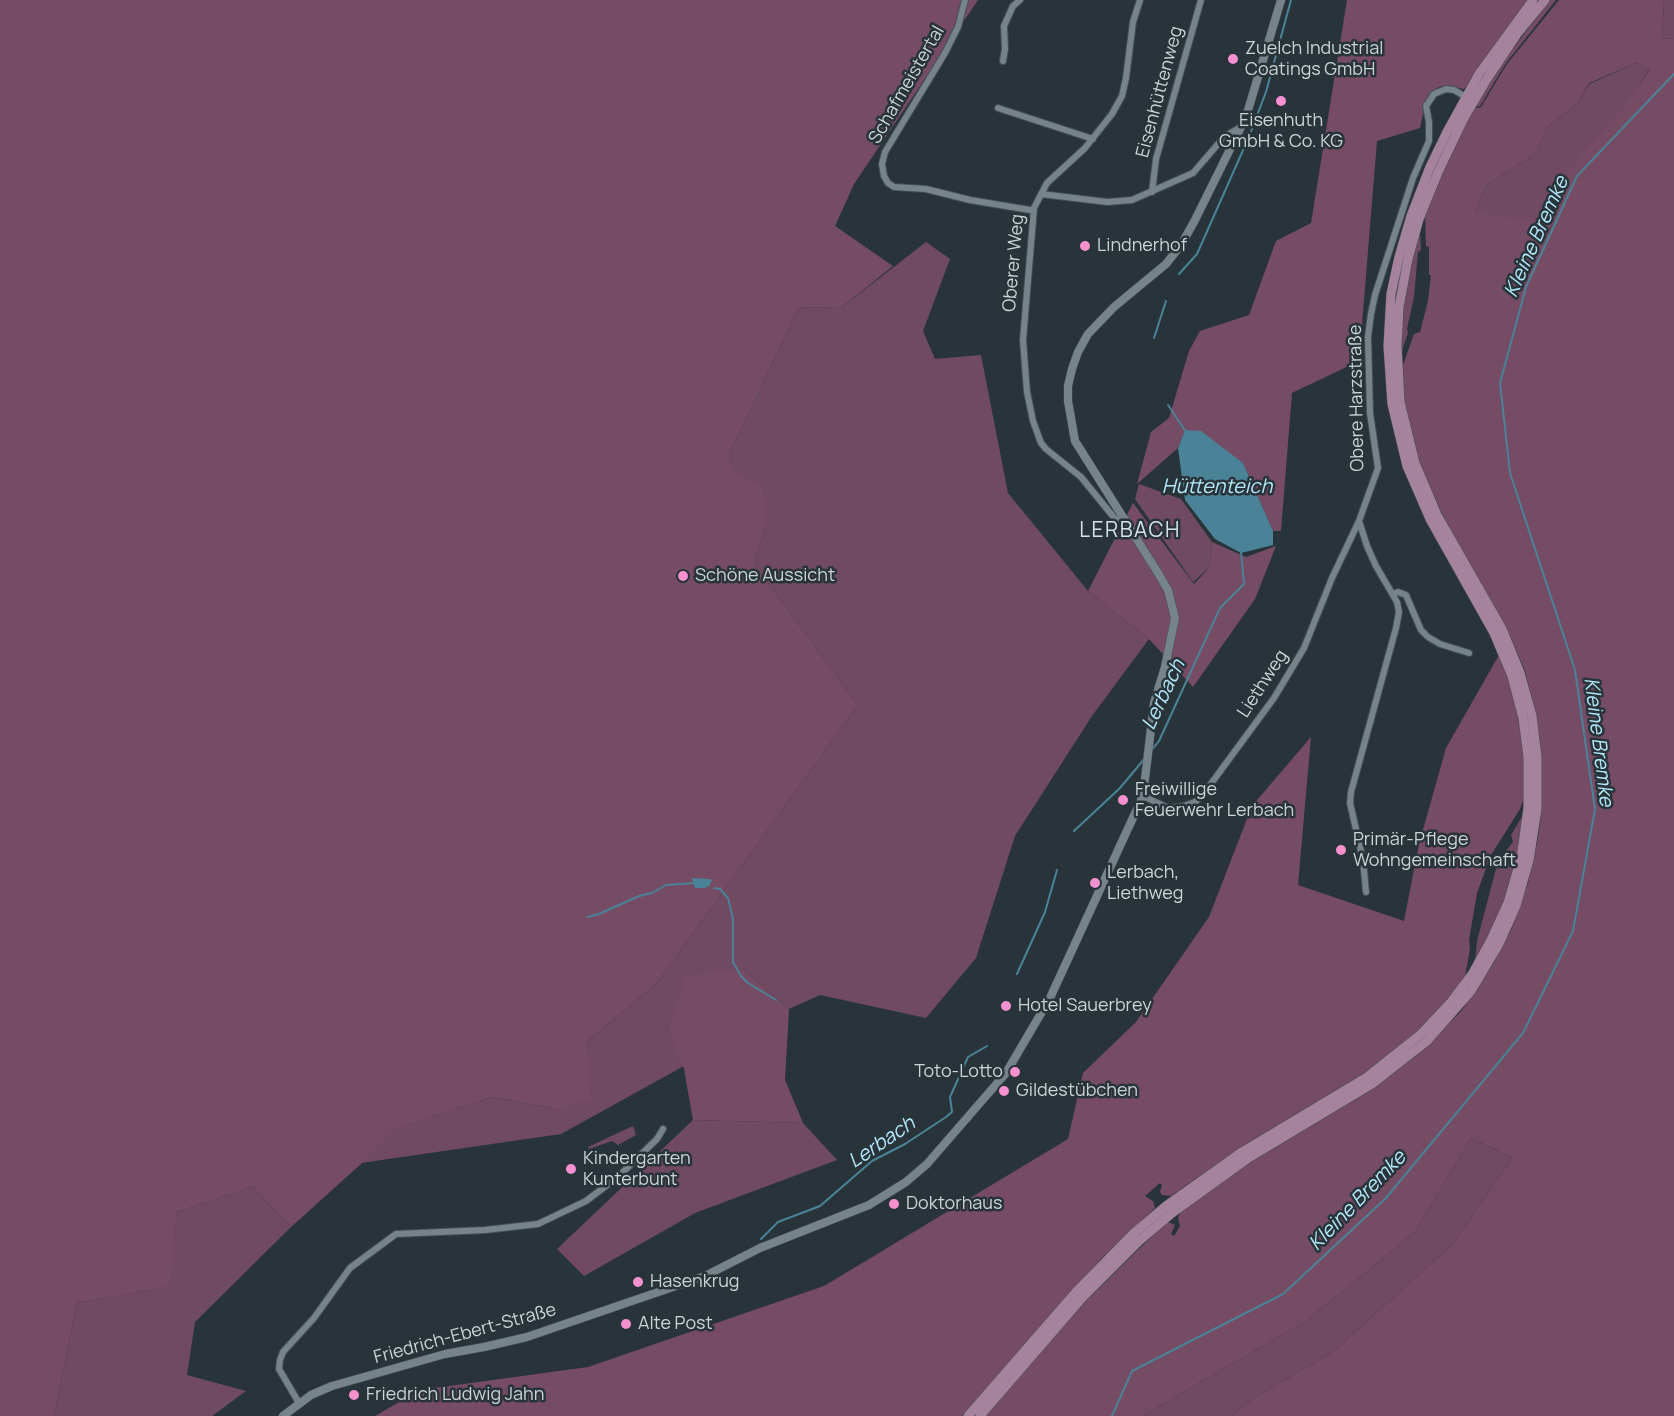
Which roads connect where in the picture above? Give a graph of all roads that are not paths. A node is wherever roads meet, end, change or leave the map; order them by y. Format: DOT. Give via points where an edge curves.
graph roads {
  1 [pos="965,0"];
  2 [pos="1020,0"];
  3 [pos="1140,0"];
  4 [pos="1201,0"];
  5 [pos="1281,0"];
  6 [pos="1533,0"];
  7 [pos="1545,0"];
  8 [pos="1003,61"];
  9 [pos="1466,97"];
  10 [pos="998,108"];
  11 [pos="1242,127"];
  12 [pos="1093,139"];
  13 [pos="1152,192"];
  14 [pos="1041,194"];
  15 [pos="1030,210"];
  16 [pos="1126,519"];
  17 [pos="1359,521"];
  18 [pos="1393,594"];
  19 [pos="1469,653"];
  20 [pos="1143,796"];
  21 [pos="1366,892"];
  22 [pos="663,1129"];
  23 [pos="299,1403"];
  24 [pos="283,1416"];
  25 [pos="968,1416"];
  26 [pos="980,1416"];
  1 -- 15 [label="street, Schafmeistertal" via="945,53 885,152 884,176 894,187 926,189"];
  2 -- 8 [label="street" via="1004,26"];
  3 -- 12 [label="street, Oberer Weg" via="1122,96"];
  4 -- 13 [label="street, Eisenhüttenweg" via="1156,159"];
  5 -- 11 [label="street, Friedrich-Ebert-Straße"];
  6 -- 9 [label="main road"];
  7 -- 26 [label="main road" via="1487,79 1438,170 1408,259 1400,301 1396,364 1400,402 1415,463 1437,515 1502,629 1532,717 1537,809 1516,906 1471,991 1427,1041 1372,1084 1247,1160 1139,1240 1082,1298"];
  9 -- 17 [label="street, Obere Harzstraße" via="1455,90 1440,90 1426,106 1429,141 1375,295 1368,338 1370,413 1378,468"];
  9 -- 25 [label="main road" via="1430,167 1406,230 1391,294 1388,363 1392,404 1407,466 1430,519 1499,643 1523,718 1529,801 1521,858 1508,903 1473,973 1421,1034 1367,1077 1242,1152 1166,1206 1076,1292"];
  10 -- 12 [label="street"];
  11 -- 13 [label="street" via="1225,136 1196,170"];
  11 -- 16 [label="street, Friedrich-Ebert-Straße" via="1181,245 1166,264 1088,334 1072,369 1068,386 1072,435"];
  12 -- 14 [label="street, Oberer Weg" via="1052,177"];
  13 -- 14 [label="street" via="1132,200 1111,202"];
  14 -- 16 [label="street, Oberer Weg" via="1033,211 1023,340 1025,381 1034,421 1044,447 1082,477 1116,520"];
  16 -- 20 [label="street, Friedrich-Ebert-Straße" via="1168,590 1175,618 1166,667 1154,703"];
  17 -- 18 [label="street" via="1376,566"];
  17 -- 20 [label="street, Liethweg" via="1304,648 1274,698 1202,796 1184,806 1168,808"];
  18 -- 19 [label="street" via="1406,595 1428,637"];
  18 -- 21 [label="street" via="1399,612 1396,628 1350,803"];
  20 -- 23 [label="street, Friedrich-Ebert-Straße" via="1031,1032 996,1085 927,1164 906,1182 859,1209 760,1248 705,1276 527,1337 352,1379"];
  22 -- 23 [label="street" via="657,1139 586,1201 538,1224 396,1234 350,1268 314,1318 283,1352 279,1369"];
  23 -- 24 [label="street, Friedrich-Ebert-Straße"];
}
